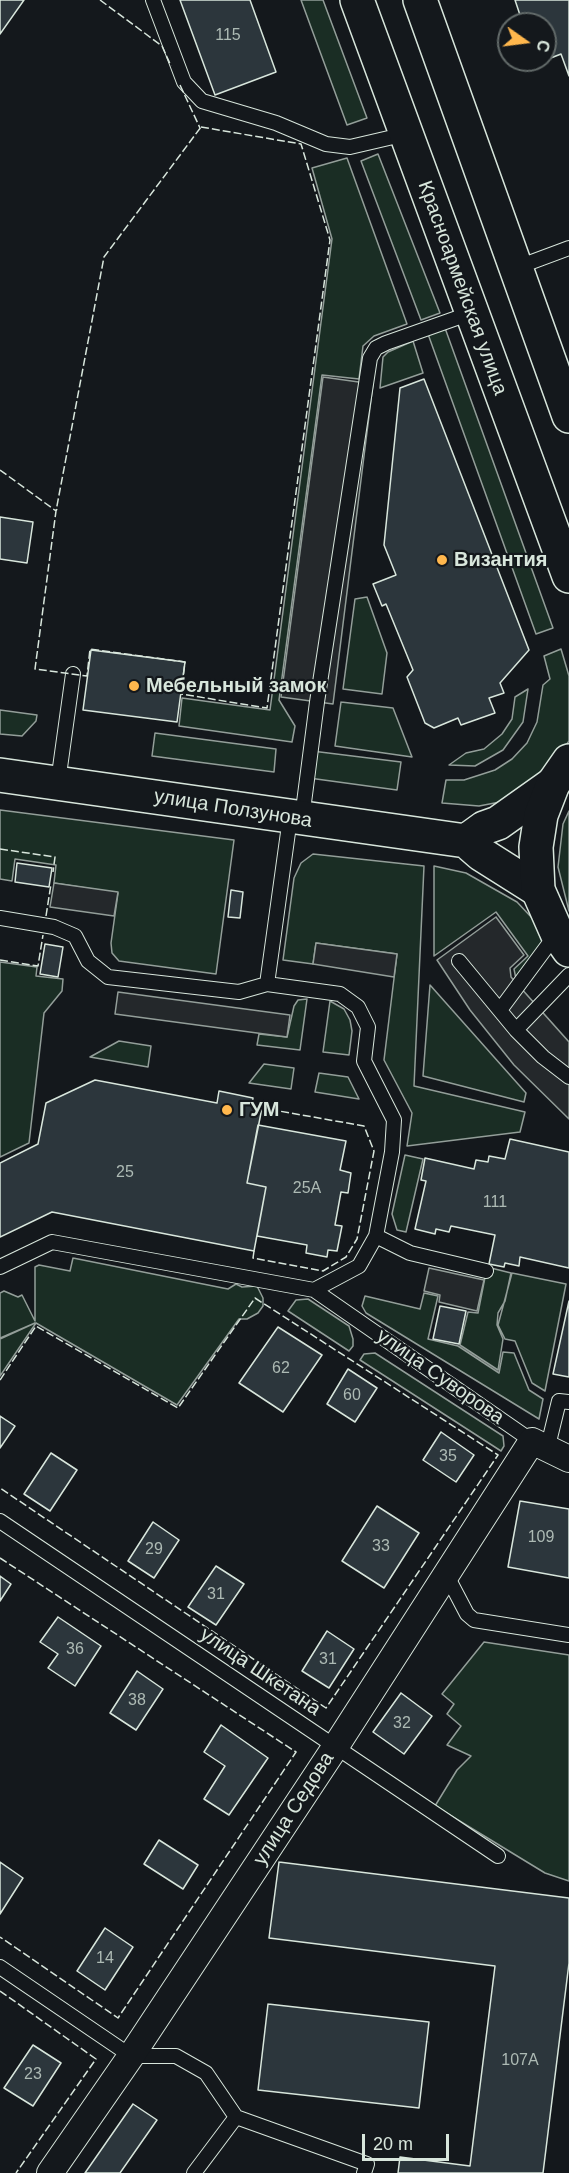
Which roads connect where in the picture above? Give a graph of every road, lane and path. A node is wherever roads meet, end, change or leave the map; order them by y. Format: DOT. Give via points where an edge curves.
graph roads {
  1 [pos="153,0"];
  2 [pos="357,0"];
  3 [pos="420,0"];
  4 [pos="406,134"];
  5 [pos="569,248"];
  6 [pos="518,267"];
  7 [pos="471,313"];
  8 [pos="569,416"];
  9 [pos="569,576"];
  10 [pos="74,674"];
  11 [pos="561,773"];
  12 [pos="0,775"];
  13 [pos="58,782"];
  14 [pos="296,819"];
  15 [pos="466,841"];
  16 [pos="538,890"];
  17 [pos="0,918"];
  18 [pos="563,942"];
  19 [pos="459,961"];
  20 [pos="569,975"];
  21 [pos="267,984"];
  22 [pos="500,1010"];
  23 [pos="516,1030"];
  24 [pos="569,1077"];
  25 [pos="376,1236"];
  26 [pos="0,1267"];
  27 [pos="486,1271"];
  28 [pos="314,1290"];
  29 [pos="569,1402"];
  30 [pos="549,1450"];
  31 [pos="0,1521"];
  32 [pos="446,1574"];
  33 [pos="569,1635"];
  34 [pos="336,1746"];
  35 [pos="498,1856"];
  36 [pos="0,1966"];
  37 [pos="131,2056"];
  38 [pos="236,2117"];
  39 [pos="50,2173"];
  40 [pos="194,2173"];
  41 [pos="364,2173"];
  1 -- 4 [label="lane" via="184,82 202,101 276,123 326,144 350,147"];
  2 -- 4 [label="main road, Красноармейская улица"];
  3 -- 6 [label="main road"];
  4 -- 7 [label="main road, Красноармейская улица"];
  5 -- 6 [label="lane"];
  6 -- 8 [label="main road"];
  7 -- 9 [label="main road, Красноармейская улица"];
  7 -- 14 [label="lane" via="386,343 376,348 370,358"];
  10 -- 13 [label="lane"];
  11 -- 15 [label="main road" via="498,823"];
  11 -- 16 [label="main road" via="541,815 536,847"];
  12 -- 13 [label="main road, улица Ползунова"];
  13 -- 14 [label="main road, улица Ползунова"];
  14 -- 15 [label="main road, улица Ползунова"];
  14 -- 21 [label="lane"];
  15 -- 16 [label="main road"];
  16 -- 18 [label="main road"];
  17 -- 21 [label="lane" via="54,927 75,936 88,961 108,977 239,992"];
  18 -- 22 [label="lane"];
  19 -- 22 [label="lane"];
  20 -- 23 [label="lane"];
  21 -- 25 [label="lane" via="340,994 358,1007 368,1027 364,1061 394,1120"];
  22 -- 23 [label="lane"];
  23 -- 24 [label="lane"];
  25 -- 27 [label="lane" via="410,1253"];
  25 -- 28 [label="lane" via="359,1266"];
  26 -- 28 [label="lane" via="52,1242"];
  28 -- 30 [label="lane, улица Суворова"];
  29 -- 30 [label="lane" via="559,1401"];
  30 -- 32 [label="street, улица Седова"];
  31 -- 34 [label="lane, улица Шкетана"];
  32 -- 33 [label="lane" via="474,1620"];
  32 -- 34 [label="street, улица Седова"];
  34 -- 35 [label="lane, улица Шкетана"];
  34 -- 37 [label="street, улица Седова"];
  36 -- 37 [label="lane"];
  37 -- 38 [label="lane" via="176,2056 206,2073"];
  37 -- 39 [label="street, улица Седова"];
  38 -- 40 [label="lane"];
  38 -- 41 [label="lane" via="367,2164"];
}
